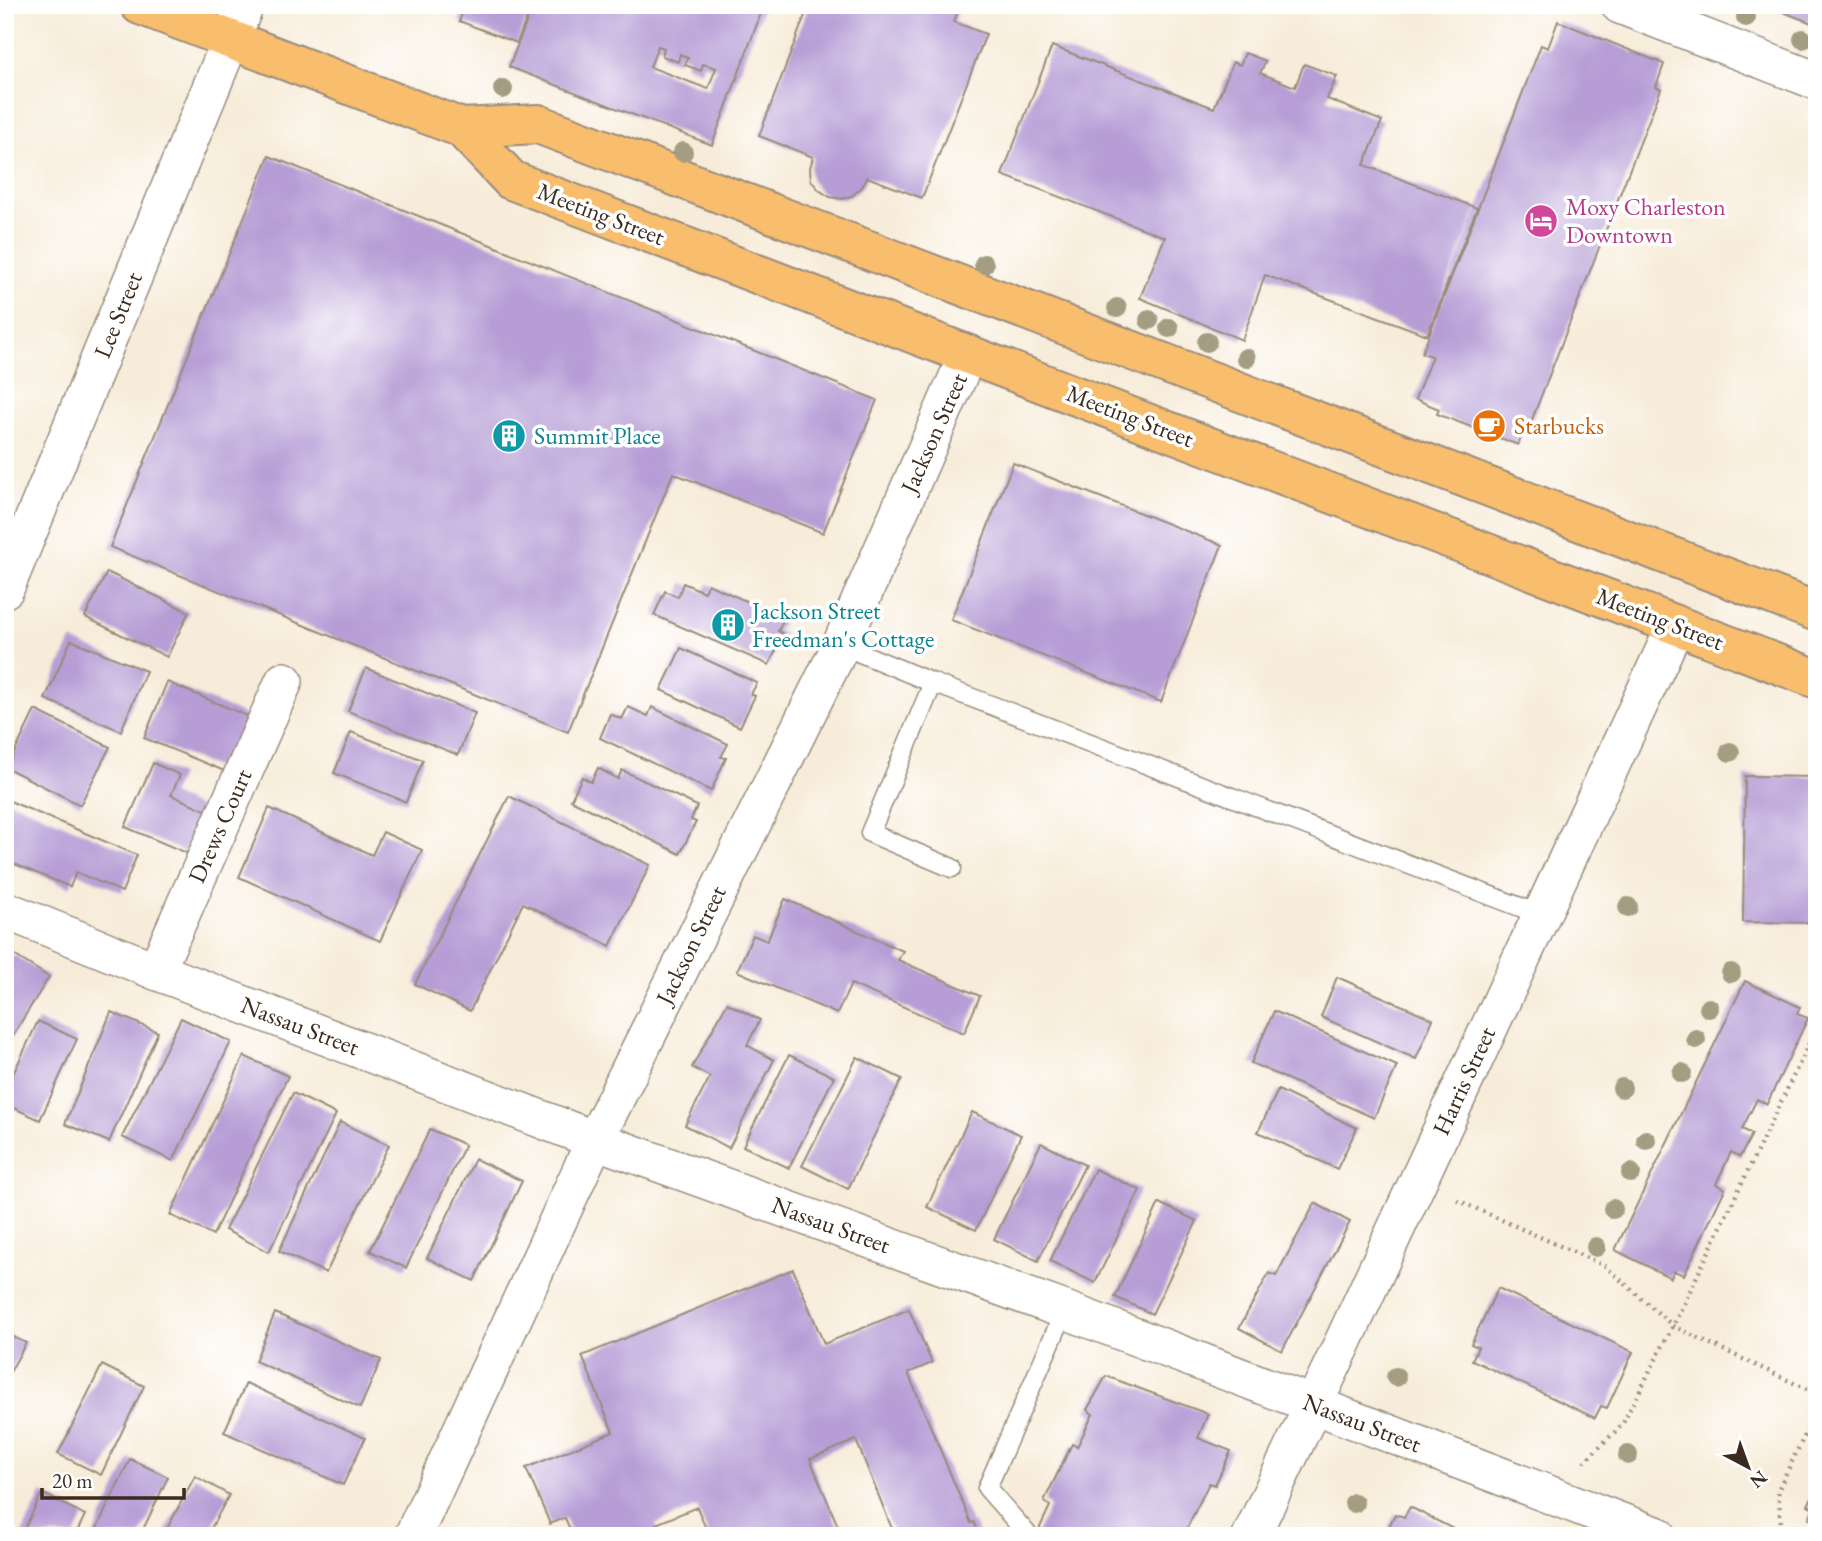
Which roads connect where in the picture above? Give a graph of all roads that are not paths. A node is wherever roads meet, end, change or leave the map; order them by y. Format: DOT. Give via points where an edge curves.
graph roads {
  1 [pos="140,5"];
  2 [pos="245,5"];
  3 [pos="1620,5"];
  4 [pos="231,41"];
  5 [pos="1817,81"];
  6 [pos="462,128"];
  7 [pos="968,354"];
  8 [pos="5,589"];
  9 [pos="1817,612"];
  10 [pos="1676,625"];
  11 [pos="841,645"];
  12 [pos="1817,679"];
  13 [pos="284,681"];
  14 [pos="933,683"];
  15 [pos="952,868"];
  16 [pos="5,909"];
  17 [pos="1541,915"];
  18 [pos="156,971"];
  19 [pos="594,1140"];
  20 [pos="1065,1310"];
  21 [pos="1314,1404"];
  22 [pos="413,1536"];
  23 [pos="1029,1536"];
  24 [pos="1251,1536"];
  25 [pos="1658,1536"];
  1 -- 4 [label="main road, Meeting Street"];
  2 -- 4 [label="street, Lee Street"];
  3 -- 5 [label="street"];
  4 -- 6 [label="main road, Meeting Street"];
  4 -- 8 [label="street, Lee Street"];
  6 -- 7 [label="main road, Meeting Street" via="511,180"];
  6 -- 9 [label="main road, Meeting Street" via="538,124"];
  7 -- 10 [label="main road, Meeting Street"];
  7 -- 11 [label="street, Jackson Street"];
  10 -- 12 [label="main road, Meeting Street"];
  10 -- 17 [label="street, Harris Street"];
  11 -- 14 [label="lane"];
  11 -- 19 [label="street, Jackson Street"];
  13 -- 18 [label="street, Drews Court"];
  14 -- 15 [label="lane" via="870,833"];
  14 -- 17 [label="lane"];
  16 -- 18 [label="street, Nassau Street"];
  17 -- 21 [label="street, Harris Street"];
  18 -- 19 [label="street, Nassau Street"];
  19 -- 20 [label="street, Nassau Street"];
  19 -- 22 [label="street, Jackson Street"];
  20 -- 21 [label="street, Nassau Street"];
  20 -- 23 [label="lane" via="987,1488"];
  21 -- 24 [label="street, Harris Street"];
  21 -- 25 [label="street, Nassau Street"];
}
